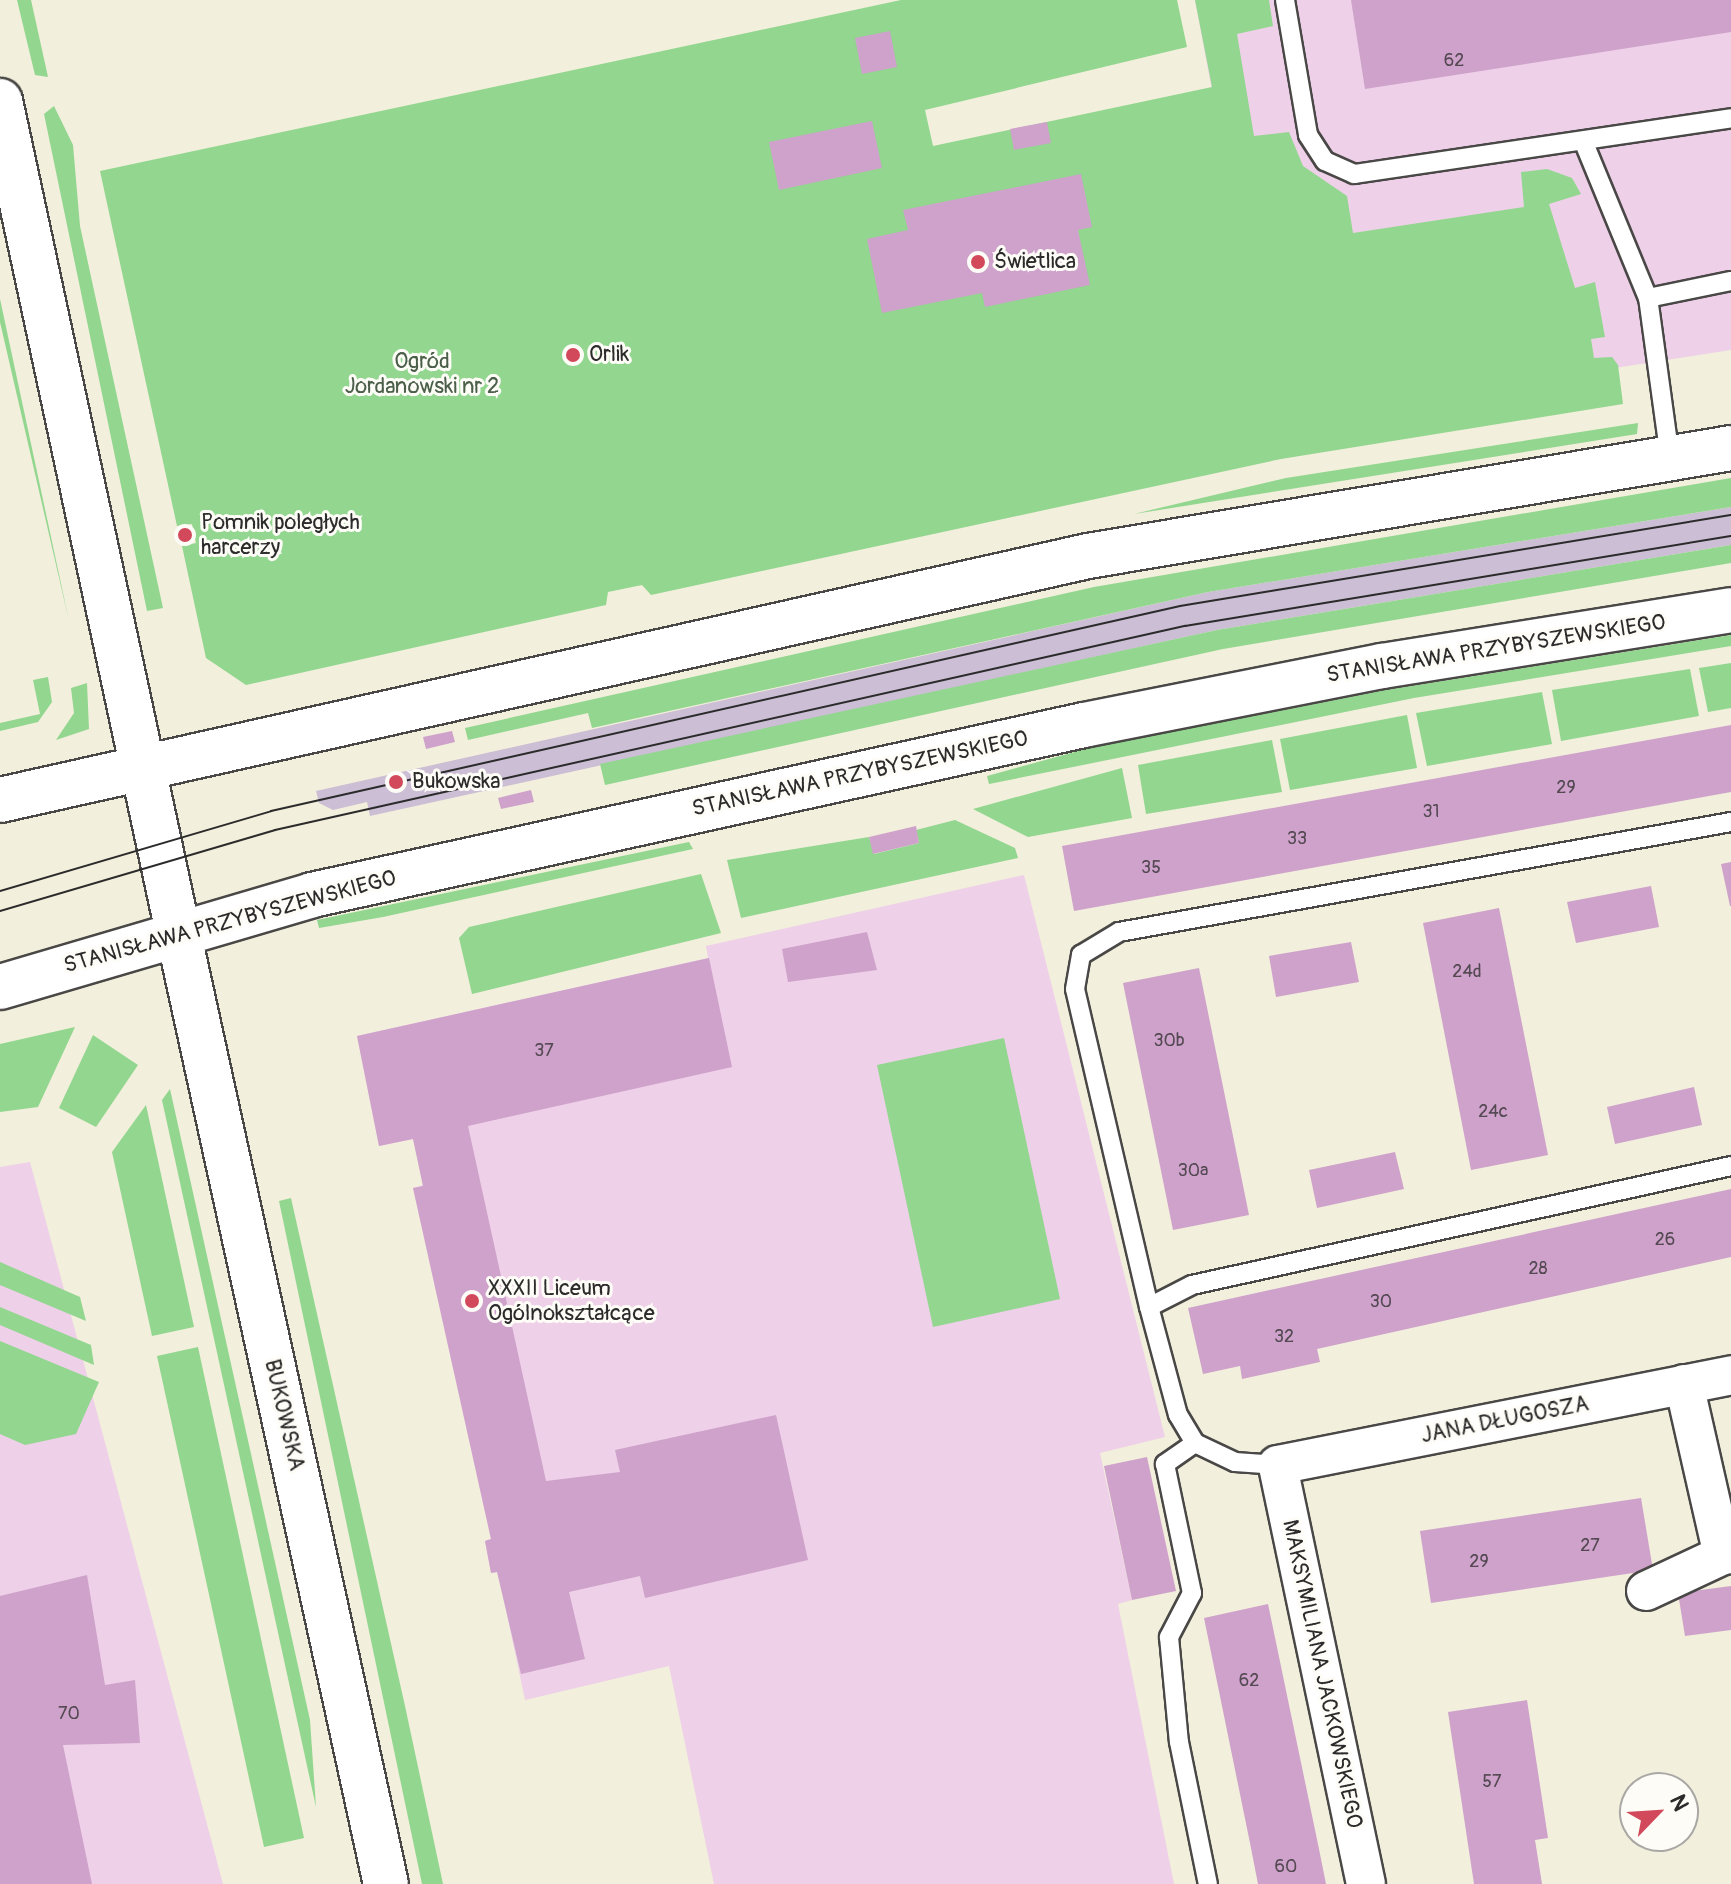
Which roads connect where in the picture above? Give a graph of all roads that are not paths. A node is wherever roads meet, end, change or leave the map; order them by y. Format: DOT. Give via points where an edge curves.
graph roads {
  1 [pos="1285,0"];
  2 [pos="0,101"];
  3 [pos="1731,118"];
  4 [pos="1584,143"];
  5 [pos="11,196"];
  6 [pos="1731,281"];
  7 [pos="1648,298"];
  8 [pos="1731,448"];
  9 [pos="1670,458"];
  10 [pos="1731,610"];
  11 [pos="142,765"];
  12 [pos="0,800"];
  13 [pos="1731,822"];
  14 [pos="178,932"];
  15 [pos="0,987"];
  16 [pos="1731,1166"];
  17 [pos="1149,1307"];
  18 [pos="1731,1375"];
  19 [pos="1684,1384"];
  20 [pos="1195,1443"];
  21 [pos="1278,1465"];
  22 [pos="1727,1555"];
  23 [pos="1646,1591"];
  24 [pos="386,1884"];
  25 [pos="1208,1884"];
  26 [pos="1366,1884"];
  1 -- 4 [label="lane" via="1308,135 1339,169 1369,175"];
  2 -- 5 [label="main road, BUKOWSKA"];
  3 -- 4 [label="lane"];
  4 -- 7 [label="lane"];
  5 -- 11 [label="main road, BUKOWSKA"];
  6 -- 7 [label="lane"];
  7 -- 9 [label="lane"];
  8 -- 9 [label="main road"];
  9 -- 11 [label="main road" via="1058,562"];
  10 -- 14 [label="main road, STANISŁAWA PRZYBYSZEWSKIEGO" via="1218,697 327,891"];
  11 -- 12 [label="main road"];
  11 -- 14 [label="main road, BUKOWSKA"];
  13 -- 17 [label="lane" via="1119,932 1081,955 1075,989"];
  14 -- 15 [label="main road, STANISŁAWA PRZYBYSZEWSKIEGO"];
  14 -- 24 [label="main road, BUKOWSKA"];
  16 -- 17 [label="lane" via="1192,1285"];
  17 -- 20 [label="lane" via="1178,1415"];
  18 -- 19 [label="street, JANA DŁUGOSZA"];
  19 -- 21 [label="street, JANA DŁUGOSZA"];
  19 -- 22 [label="street"];
  20 -- 21 [label="lane" via="1235,1462"];
  20 -- 25 [label="lane" via="1165,1464 1192,1593 1169,1637 1179,1742"];
  21 -- 26 [label="street, MAKSYMILIANA JACKOWSKIEGO"];
  22 -- 23 [label="street"];
}
